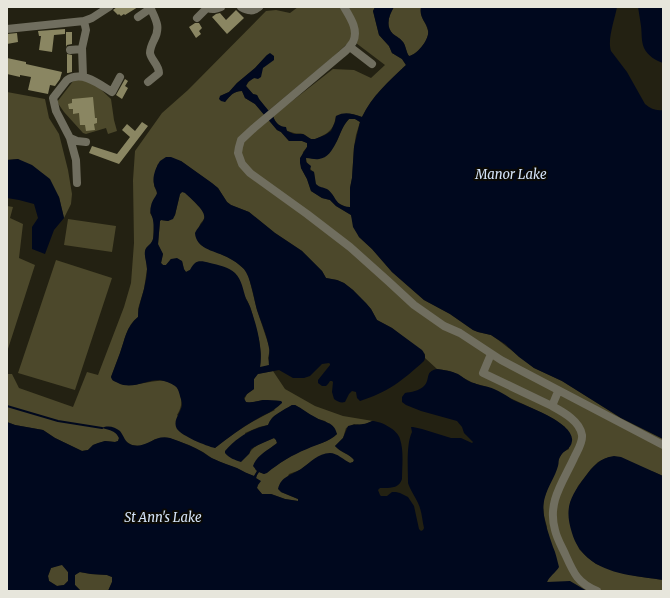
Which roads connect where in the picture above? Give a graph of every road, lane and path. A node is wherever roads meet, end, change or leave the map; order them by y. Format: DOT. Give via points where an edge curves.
graph roads {
  1 [pos="109,7"];
  2 [pos="222,7"];
  3 [pos="241,7"];
  4 [pos="259,7"];
  5 [pos="344,7"];
  6 [pos="150,8"];
  7 [pos="207,8"];
  8 [pos="99,10"];
  9 [pos="138,16"];
  10 [pos="197,18"];
  11 [pos="84,21"];
  12 [pos="7,29"];
  13 [pos="350,46"];
  14 [pos="82,49"];
  15 [pos="70,50"];
  16 [pos="372,64"];
  17 [pos="120,77"];
  18 [pos="82,78"];
  19 [pos="148,82"];
  20 [pos="70,138"];
  21 [pos="86,142"];
  22 [pos="77,184"];
  23 [pos="491,354"];
  24 [pos="557,394"];
  25 [pos="552,406"];
  26 [pos="663,446"];
  27 [pos="597,591"];
  1 -- 8 [label="street"];
  2 -- 7 [label="street" via="211,10"];
  3 -- 4 [label="street" via="248,11"];
  5 -- 13 [label="street" via="353,23 355,36"];
  6 -- 9 [label="street"];
  6 -- 19 [label="street" via="158,29 150,52 159,73"];
  7 -- 10 [label="street"];
  8 -- 11 [label="street" via="92,18"];
  11 -- 12 [label="street"];
  11 -- 14 [label="street" via="86,30"];
  13 -- 16 [label="street"];
  13 -- 23 [label="street" via="241,140 238,153 242,164 250,173 350,247 414,305"];
  14 -- 15 [label="street"];
  14 -- 18 [label="street"];
  17 -- 18 [label="street" via="112,92"];
  18 -- 20 [label="street" via="67,80 53,98 56,111"];
  20 -- 21 [label="street"];
  20 -- 22 [label="street" via="76,160"];
  23 -- 25 [label="street" via="483,374"];
  23 -- 26 [label="street"];
  24 -- 25 [label="street"];
  25 -- 27 [label="street" via="576,423 582,435 554,500 552,513 555,530 577,578 582,584"];
}
